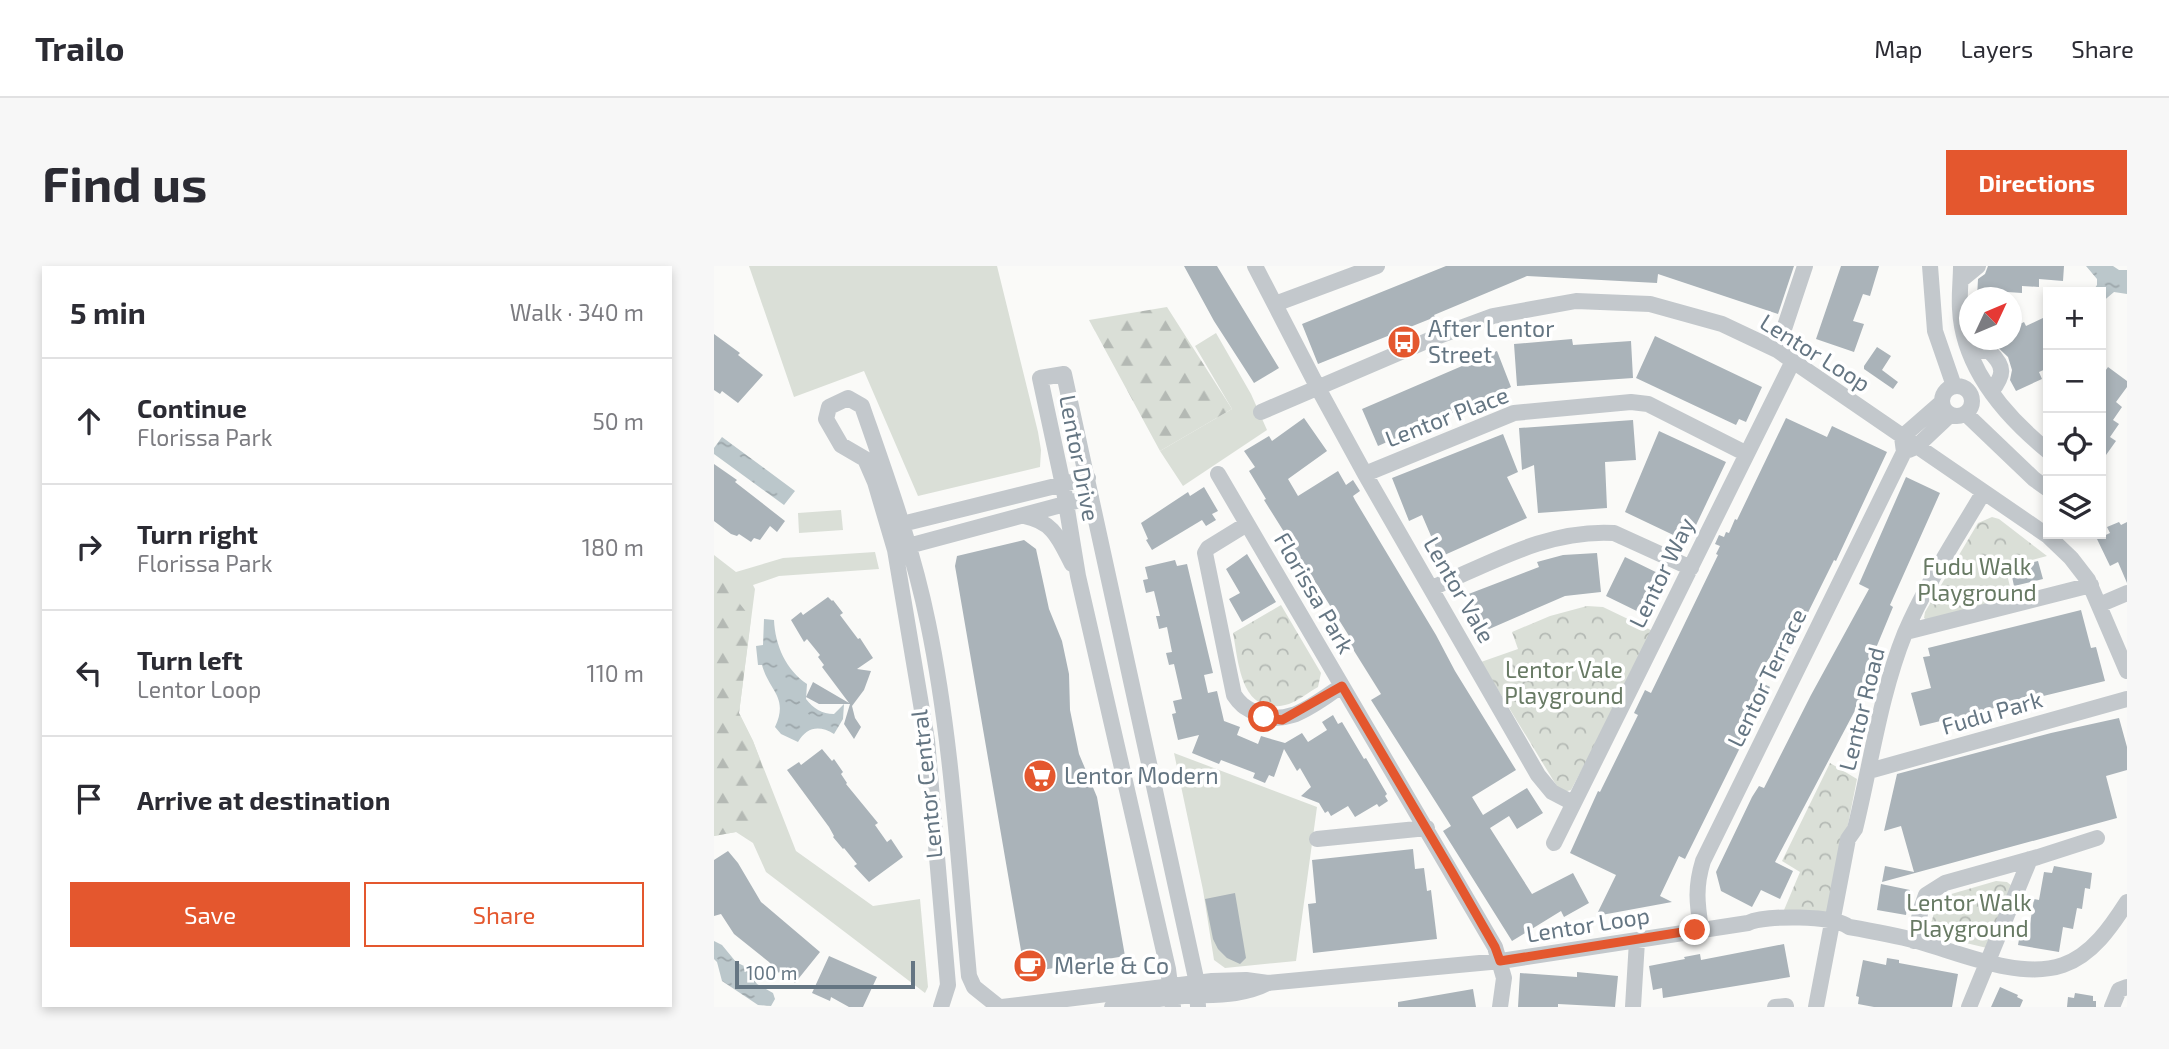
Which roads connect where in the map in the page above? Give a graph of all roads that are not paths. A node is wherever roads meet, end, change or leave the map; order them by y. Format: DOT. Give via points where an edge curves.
graph roads {
  1 [pos="1255,266"];
  2 [pos="1377,266"];
  3 [pos="1805,266"];
  4 [pos="1930,266"];
  5 [pos="1978,266"];
  6 [pos="1961,273"];
  7 [pos="1275,304"];
  8 [pos="1959,309"];
  9 [pos="1933,314"];
  10 [pos="1777,350"];
  11 [pos="1970,350"];
  12 [pos="1793,361"];
  13 [pos="1954,386"];
  14 [pos="1318,388"];
  15 [pos="1953,410"];
  16 [pos="1261,412"];
  17 [pos="2020,428"];
  18 [pos="2043,444"];
  19 [pos="1907,446"];
  20 [pos="2001,447"];
  21 [pos="1745,453"];
  22 [pos="1218,474"];
  23 [pos="1365,474"];
  24 [pos="1088,478"];
  25 [pos="1063,485"];
  26 [pos="2043,485"];
  27 [pos="1983,493"];
  28 [pos="1091,497"];
  29 [pos="1066,504"];
  30 [pos="1021,516"];
  31 [pos="1247,524"];
  32 [pos="895,525"];
  33 [pos="902,548"];
  34 [pos="1691,568"];
  35 [pos="1078,576"];
  36 [pos="2091,585"];
  37 [pos="1432,588"];
  38 [pos="2127,593"];
  39 [pos="2099,605"];
  40 [pos="1906,632"];
  41 [pos="2127,671"];
  42 [pos="1342,686"];
  43 [pos="2127,699"];
  44 [pos="1869,771"];
  45 [pos="1573,803"];
  46 [pos="1427,828"];
  47 [pos="2097,838"];
  48 [pos="1317,839"];
  49 [pos="1554,843"];
  50 [pos="2030,859"];
  51 [pos="2127,902"];
  52 [pos="1839,926"];
  53 [pos="1702,929"];
  54 [pos="1637,941"];
  55 [pos="1914,941"];
  56 [pos="1500,961"];
  57 [pos="1988,961"];
  58 [pos="1268,983"];
  59 [pos="2127,987"];
  60 [pos="1197,995"];
  61 [pos="1172,997"];
  62 [pos="1229,1001"];
  63 [pos="941,1007"];
  64 [pos="1000,1007"];
  65 [pos="1112,1007"];
  66 [pos="1500,1007"];
  67 [pos="1633,1007"];
  68 [pos="1816,1007"];
  69 [pos="1825,1007"];
  70 [pos="1969,1007"];
  71 [pos="2112,1007"];
  1 -- 7 [label="street, Lentor Vale"];
  2 -- 7 [label="street"];
  3 -- 10 [label="street"];
  4 -- 9 [label="street"];
  5 -- 6 [label="street"];
  7 -- 14 [label="street, Lentor Vale"];
  8 -- 9 [label="street"];
  9 -- 13 [label="street"];
  10 -- 12 [label="street, Lentor Loop"];
  10 -- 14 [label="street, Lentor Loop" via="1722,324 1650,304 1576,301 1493,316"];
  11 -- 17 [label="street" via="1989,351 2002,371 1992,392"];
  12 -- 19 [label="street, Lentor Loop"];
  12 -- 21 [label="street, Lentor Way"];
  13 -- 15 [label="street" via="1945,392"];
  13 -- 15 [label="street" via="1971,395 1972,406"];
  14 -- 16 [label="street, Lentor Loop"];
  14 -- 23 [label="street, Lentor Vale"];
  15 -- 19 [label="street"];
  15 -- 20 [label="street"];
  17 -- 18 [label="street"];
  17 -- 20 [label="street"];
  19 -- 27 [label="street, Lentor Loop"];
  19 -- 53 [label="street, Lentor Terrace" via="1703,861 1696,881"];
  20 -- 26 [label="street"];
  21 -- 23 [label="street, Lentor Place" via="1648,404 1630,402 1514,413"];
  21 -- 34 [label="street, Lentor Way"];
  22 -- 31 [label="street, Florissa Park"];
  23 -- 37 [label="street, Lentor Vale"];
  24 -- 25 [label="street"];
  24 -- 25 [label="street, Lentor Drive" via="1065,373 1040,378"];
  24 -- 28 [label="street, Lentor Drive"];
  25 -- 29 [label="street, Lentor Drive"];
  25 -- 32 [label="street"];
  27 -- 36 [label="street, Lentor Loop" via="2048,536"];
  27 -- 40 [label="street, Lentor Road"];
  28 -- 29 [label="street"];
  28 -- 60 [label="street, Lentor Drive"];
  29 -- 30 [label="street"];
  29 -- 35 [label="street, Lentor Drive"];
  30 -- 33 [label="street"];
  30 -- 35 [label="street" via="1041,519 1058,538"];
  31 -- 42 [label="street, Florissa Park"];
  31 -- 42 [label="street, Florissa Park" via="1205,553 1234,695 1241,705 1264,717 1282,720"];
  32 -- 32 [label="street, Lentor Central" via="865,458 841,445 826,419 829,407 848,398 862,406"];
  32 -- 33 [label="street, Lentor Central"];
  33 -- 63 [label="street, Lentor Central" via="927,740 948,985"];
  33 -- 64 [label="street, Lentor Central" via="929,624 945,726 969,976 974,987"];
  34 -- 37 [label="street" via="1614,533 1601,533 1527,545"];
  34 -- 45 [label="street, Lentor Way"];
  35 -- 61 [label="street, Lentor Drive"];
  36 -- 39 [label="street, Lentor Loop"];
  36 -- 40 [label="street"];
  37 -- 45 [label="street, Lentor Vale" via="1538,775 1552,792"];
  38 -- 39 [label="street"];
  39 -- 41 [label="street, Lentor Loop"];
  40 -- 44 [label="street, Lentor Road" via="1887,684"];
  42 -- 46 [label="street, Florissa Park"];
  43 -- 44 [label="street, Fudu Park"];
  44 -- 52 [label="street, Lentor Road"];
  45 -- 49 [label="street, Lentor Way"];
  46 -- 48 [label="street"];
  46 -- 56 [label="street, Florissa Park"];
  47 -- 50 [label="street"];
  50 -- 55 [label="street" via="1933,890 1926,895"];
  50 -- 57 [label="street"];
  51 -- 57 [label="street, Lentor Loop" via="2092,947 2065,964 2038,970"];
  52 -- 53 [label="street, Lentor Loop" via="1758,927 1748,923"];
  52 -- 55 [label="street, Lentor Loop"];
  52 -- 68 [label="street, Lentor Road"];
  52 -- 69 [label="street, Lentor Road"];
  53 -- 54 [label="street, Lentor Loop"];
  54 -- 56 [label="street, Lentor Loop"];
  54 -- 67 [label="street"];
  55 -- 57 [label="street, Lentor Loop"];
  56 -- 58 [label="street, Lentor Loop"];
  56 -- 66 [label="street" via="1504,978"];
  57 -- 70 [label="street"];
  58 -- 60 [label="street, Lentor Loop" via="1246,980"];
  58 -- 62 [label="street, Lentor Loop"];
  59 -- 71 [label="street" via="2119,990"];
  60 -- 61 [label="street"];
  60 -- 62 [label="street, Lentor Loop"];
  61 -- 64 [label="street"];
  61 -- 65 [label="street"];
}
